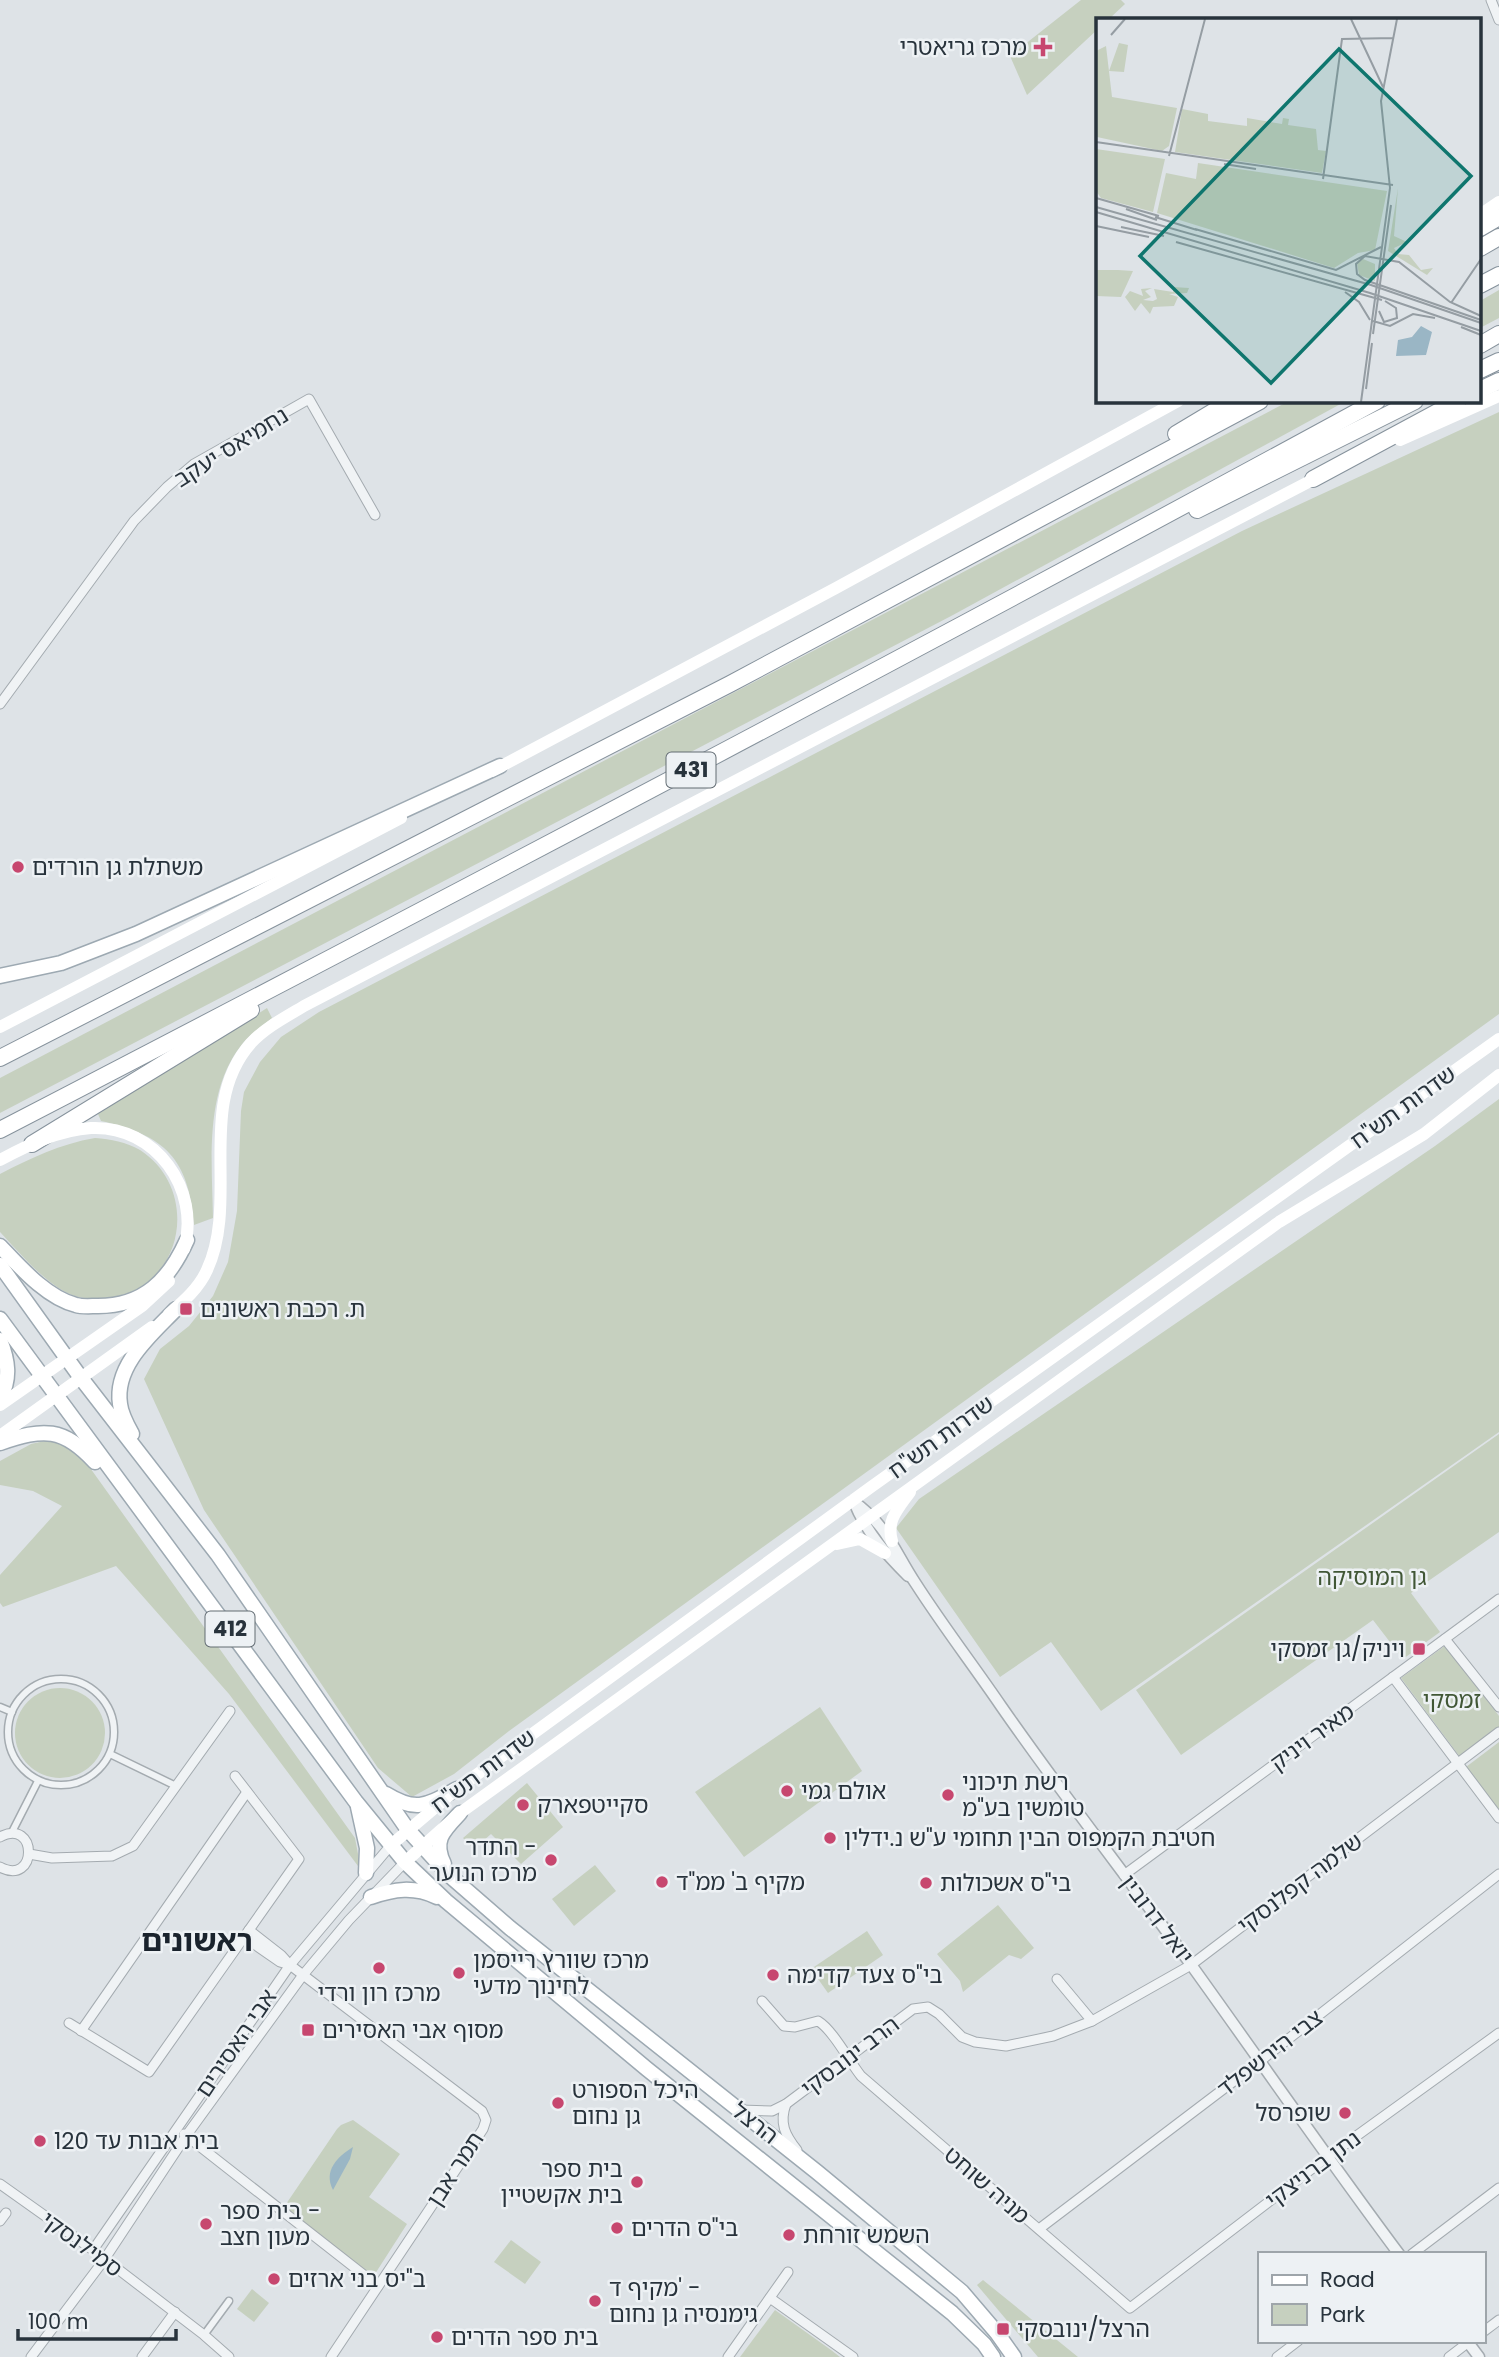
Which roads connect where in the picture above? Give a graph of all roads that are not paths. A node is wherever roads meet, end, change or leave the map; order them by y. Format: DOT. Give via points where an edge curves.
graph roads {
  1 [pos="1491,0"];
  2 [pos="1499,20"];
  3 [pos="1499,202"];
  4 [pos="1482,214"];
  5 [pos="1499,217"];
  6 [pos="1482,227"];
  7 [pos="1499,237"];
  8 [pos="1482,247"];
  9 [pos="1499,275"];
  10 [pos="1482,284"];
  11 [pos="1499,334"];
  12 [pos="1482,344"];
  13 [pos="1499,361"];
  14 [pos="1482,369"];
  15 [pos="1499,381"];
  16 [pos="1482,389"];
  17 [pos="1499,396"];
  18 [pos="1176,402"];
  19 [pos="1229,402"];
  20 [pos="1258,402"];
  21 [pos="1375,402"];
  22 [pos="1413,402"];
  23 [pos="1456,402"];
  24 [pos="1313,478"];
  25 [pos="375,515"];
  26 [pos="1029,524"];
  27 [pos="978,618"];
  28 [pos="0,704"];
  29 [pos="500,766"];
  30 [pos="349,949"];
  31 [pos="0,976"];
  32 [pos="0,1027"];
  33 [pos="1499,1038"];
  34 [pos="0,1058"];
  35 [pos="1499,1076"];
  36 [pos="0,1130"];
  37 [pos="32,1144"];
  38 [pos="0,1160"];
  39 [pos="187,1240"];
  40 [pos="0,1246"];
  41 [pos="0,1265"];
  42 [pos="176,1309"];
  43 [pos="0,1320"];
  44 [pos="0,1340"];
  45 [pos="67,1359"];
  46 [pos="40,1377"];
  47 [pos="81,1378"];
  48 [pos="55,1397"];
  49 [pos="0,1398"];
  50 [pos="0,1405"];
  51 [pos="0,1436"];
  52 [pos="0,1443"];
  53 [pos="153,1472"];
  54 [pos="915,1483"];
  55 [pos="853,1501"];
  56 [pos="142,1512"];
  57 [pos="867,1518"];
  58 [pos="892,1541"];
  59 [pos="823,1549"];
  60 [pos="885,1553"];
  61 [pos="915,1583"];
  62 [pos="1499,1599"];
  63 [pos="1445,1639"];
  64 [pos="1393,1677"];
  65 [pos="0,1707"];
  66 [pos="1499,1707"];
  67 [pos="230,1711"];
  68 [pos="12,1712"];
  69 [pos="1499,1732"];
  70 [pos="110,1754"];
  71 [pos="1458,1763"];
  72 [pos="235,1776"];
  73 [pos="38,1781"];
  74 [pos="176,1786"];
  75 [pos="457,1789"];
  76 [pos="382,1791"];
  77 [pos="247,1792"];
  78 [pos="356,1802"];
  79 [pos="460,1813"];
  80 [pos="1499,1818"];
  81 [pos="408,1830"];
  82 [pos="11,1833"];
  83 [pos="0,1837"];
  84 [pos="391,1845"];
  85 [pos="421,1845"];
  86 [pos="29,1854"];
  87 [pos="405,1861"];
  88 [pos="0,1867"];
  89 [pos="366,1873"];
  90 [pos="1499,1874"];
  91 [pos="449,1875"];
  92 [pos="1124,1875"];
  93 [pos="371,1897"];
  94 [pos="446,1901"];
  95 [pos="246,1934"];
  96 [pos="289,1965"];
  97 [pos="1191,1965"];
  98 [pos="303,1975"];
  99 [pos="1057,1979"];
  100 [pos="762,2001"];
  101 [pos="914,2009"];
  102 [pos="1092,2021"];
  103 [pos="69,2023"];
  104 [pos="81,2031"];
  105 [pos="1499,2033"];
  106 [pos="847,2060"];
  107 [pos="1259,2062"];
  108 [pos="786,2104"];
  109 [pos="739,2110"];
  110 [pos="177,2129"];
  111 [pos="186,2136"];
  112 [pos="1326,2158"];
  113 [pos="817,2172"];
  114 [pos="0,2184"];
  115 [pos="1499,2188"];
  116 [pos="1039,2229"];
  117 [pos="93,2250"];
  118 [pos="1397,2252"];
  119 [pos="1415,2252"];
  120 [pos="104,2260"];
  121 [pos="788,2272"];
  122 [pos="378,2286"];
  123 [pos="770,2298"];
  124 [pos="229,2301"];
  125 [pos="1130,2308"];
  126 [pos="175,2312"];
  127 [pos="204,2335"];
  128 [pos="1296,2343"];
  129 [pos="1467,2343"];
  130 [pos="31,2357"];
  131 [pos="142,2357"];
  132 [pos="229,2357"];
  133 [pos="331,2357"];
  134 [pos="728,2357"];
  135 [pos="853,2357"];
  136 [pos="993,2357"];
  137 [pos="1013,2357"];
  138 [pos="1278,2357"];
  139 [pos="1449,2357"];
  1 -- 2 [label="street"];
  3 -- 4 [label="main road"];
  5 -- 6 [label="highway"];
  7 -- 8 [label="highway"];
  9 -- 10 [label="highway"];
  11 -- 12 [label="highway"];
  13 -- 14 [label="highway"];
  15 -- 16 [label="highway"];
  17 -- 24 [label="main road"];
  18 -- 29 [label="main road"];
  19 -- 26 [label="highway"];
  20 -- 26 [label="highway, 431"];
  21 -- 27 [label="highway, 431"];
  22 -- 27 [label="highway"];
  23 -- 24 [label="highway"];
  24 -- 42 [label="main road" via="275,1024 242,1055 229,1084 221,1130 214,1249 200,1283"];
  25 -- 28 [label="street, נחמיאס יעקב" via="309,399 194,464 167,487 134,521"];
  26 -- 34 [label="highway, 431" via="730,684"];
  27 -- 30 [label="highway, 431"];
  29 -- 31 [label="main road" via="136,934 61,962"];
  29 -- 32 [label="main road"];
  30 -- 36 [label="highway, 431"];
  30 -- 37 [label="highway"];
  33 -- 55 [label="main road, שדרות תש\"ח"];
  35 -- 54 [label="main road, שדרות תש\"ח" via="1424,1134 1279,1222"];
  37 -- 38 [label="main road"];
  37 -- 39 [label="main road" via="91,1128 120,1131 144,1141 165,1160 180,1183 188,1215"];
  39 -- 40 [label="main road" via="174,1267 156,1287 113,1306 77,1306 60,1298"];
  39 -- 45 [label="main road" via="173,1275 155,1296"];
  41 -- 45 [label="main road, 412"];
  42 -- 47 [label="main road"];
  42 -- 53 [label="main road" via="138,1349 119,1394 131,1433"];
  43 -- 46 [label="main road, 412"];
  44 -- 49 [label="main road" via="8,1362"];
  45 -- 46 [label="main road"];
  45 -- 47 [label="main road, 412"];
  46 -- 48 [label="main road, 412"];
  46 -- 50 [label="main road"];
  47 -- 48 [label="main road"];
  47 -- 53 [label="main road, 412"];
  48 -- 51 [label="main road"];
  48 -- 56 [label="main road, 412"];
  52 -- 56 [label="main road" via="32,1434 66,1437"];
  53 -- 76 [label="main road, 412" via="242,1588"];
  54 -- 57 [label="main road, שדרות תש\"ח"];
  54 -- 58 [label="main road" via="891,1521"];
  55 -- 57 [label="street, יואל דרובין"];
  55 -- 75 [label="main road, שדרות תש\"ח"];
  56 -- 78 [label="main road, 412"];
  57 -- 58 [label="street, יואל דרובין"];
  57 -- 59 [label="main road, שדרות תש\"ח"];
  57 -- 60 [label="street, יואל דרובין"];
  58 -- 61 [label="street, יואל דרובין"];
  59 -- 60 [label="main road" via="860,1539"];
  59 -- 79 [label="main road, שדרות תש\"ח"];
  60 -- 61 [label="street, יואל דרובין"];
  61 -- 92 [label="street, יואל דרובין"];
  62 -- 63 [label="street, מאיר ויניק"];
  63 -- 64 [label="street, מאיר ויניק"];
  63 -- 66 [label="street"];
  64 -- 71 [label="street"];
  64 -- 92 [label="street, מאיר ויניק"];
  65 -- 68 [label="street"];
  67 -- 74 [label="street"];
  68 -- 70 [label="street" via="25,1692 46,1681 82,1683 97,1692 114,1721"];
  68 -- 73 [label="street" via="10,1749 19,1765"];
  69 -- 71 [label="street, שלמה קפלנסקי"];
  70 -- 73 [label="street" via="94,1774 79,1783 54,1786"];
  70 -- 74 [label="street"];
  71 -- 80 [label="street"];
  71 -- 97 [label="street, שלמה קפלנסקי"];
  72 -- 77 [label="street"];
  73 -- 82 [label="street"];
  74 -- 86 [label="street" via="134,1846 112,1856"];
  75 -- 76 [label="main road" via="413,1807"];
  75 -- 81 [label="main road, שדרות תש\"ח"];
  76 -- 81 [label="main road, 412"];
  77 -- 95 [label="street" via="299,1860"];
  77 -- 104 [label="street"];
  78 -- 84 [label="main road, 412"];
  78 -- 89 [label="main road" via="367,1848"];
  79 -- 85 [label="main road, שדרות תש\"ח"];
  79 -- 91 [label="main road" via="438,1847"];
  81 -- 84 [label="main road, שדרות תש\"ח"];
  81 -- 85 [label="main road, 412"];
  82 -- 83 [label="street"];
  82 -- 86 [label="street" via="26,1841"];
  84 -- 87 [label="main road, 412"];
  84 -- 89 [label="street, אבי האסירים"];
  85 -- 87 [label="main road, שדרות תש\"ח"];
  85 -- 91 [label="main road, הרצל / 412"];
  86 -- 88 [label="street" via="19,1868"];
  87 -- 93 [label="street, אבי האסירים"];
  87 -- 94 [label="main road, הרצל / 412"];
  89 -- 96 [label="street, אבי האסירים"];
  90 -- 107 [label="street, צבי הירשפלד"];
  91 -- 109 [label="main road, הרצל / 412"];
  92 -- 97 [label="street, יואל דרובין"];
  93 -- 94 [label="main road" via="393,1890 423,1890"];
  93 -- 98 [label="street, אבי האסירים"];
  94 -- 136 [label="main road, הרצל / 412" via="952,2313"];
  95 -- 96 [label="street, תמר אבן"];
  95 -- 104 [label="street" via="149,2072"];
  96 -- 98 [label="street, תמר אבן"];
  96 -- 110 [label="street, אבי האסירים"];
  97 -- 102 [label="street, שלמה קפלנסקי"];
  97 -- 107 [label="street, יואל דרובין"];
  98 -- 111 [label="street, אבי האסירים"];
  98 -- 122 [label="street, תמר אבן" via="482,2111 486,2120"];
  99 -- 102 [label="street"];
  100 -- 106 [label="street, מניה שוחט" via="784,2026 818,2021 826,2026"];
  101 -- 102 [label="street, שלמה קפלנסקי" via="928,2007 962,2037 1006,2046 1053,2036"];
  101 -- 106 [label="street, הרב ינובסקי"];
  103 -- 104 [label="street"];
  105 -- 112 [label="street, נתן ברניצקי"];
  106 -- 108 [label="street, הרב ינובסקי"];
  106 -- 116 [label="street, מניה שוחט"];
  107 -- 112 [label="street, יואל דרובין"];
  107 -- 116 [label="street, צבי הירשפלד"];
  108 -- 109 [label="street, הרב ינובסקי" via="772,2111"];
  108 -- 113 [label="street, הרב ינובסקי" via="783,2128"];
  109 -- 113 [label="main road, הרצל / 412"];
  110 -- 111 [label="street"];
  110 -- 117 [label="street, אבי האסירים"];
  111 -- 120 [label="street, אבי האסירים"];
  111 -- 122 [label="street"];
  112 -- 118 [label="street, יואל דרובין"];
  112 -- 125 [label="street, נתן ברניצקי"];
  113 -- 137 [label="main road, הרצל / 412" via="962,2292"];
  114 -- 117 [label="street, סמילנסקי"];
  115 -- 119 [label="street"];
  116 -- 125 [label="street, מניה שוחט"];
  117 -- 120 [label="street, סמילנסקי"];
  120 -- 126 [label="street, סמילנסקי"];
  120 -- 130 [label="street, אבי האסירים"];
  121 -- 123 [label="street"];
  122 -- 133 [label="street, תמר אבן"];
  123 -- 134 [label="street"];
  123 -- 135 [label="street"];
  124 -- 127 [label="street"];
  126 -- 127 [label="street, סמילנסקי"];
  126 -- 131 [label="street"];
  127 -- 132 [label="street, סמילנסקי"];
  128 -- 138 [label="street"];
  129 -- 139 [label="street"];
}
